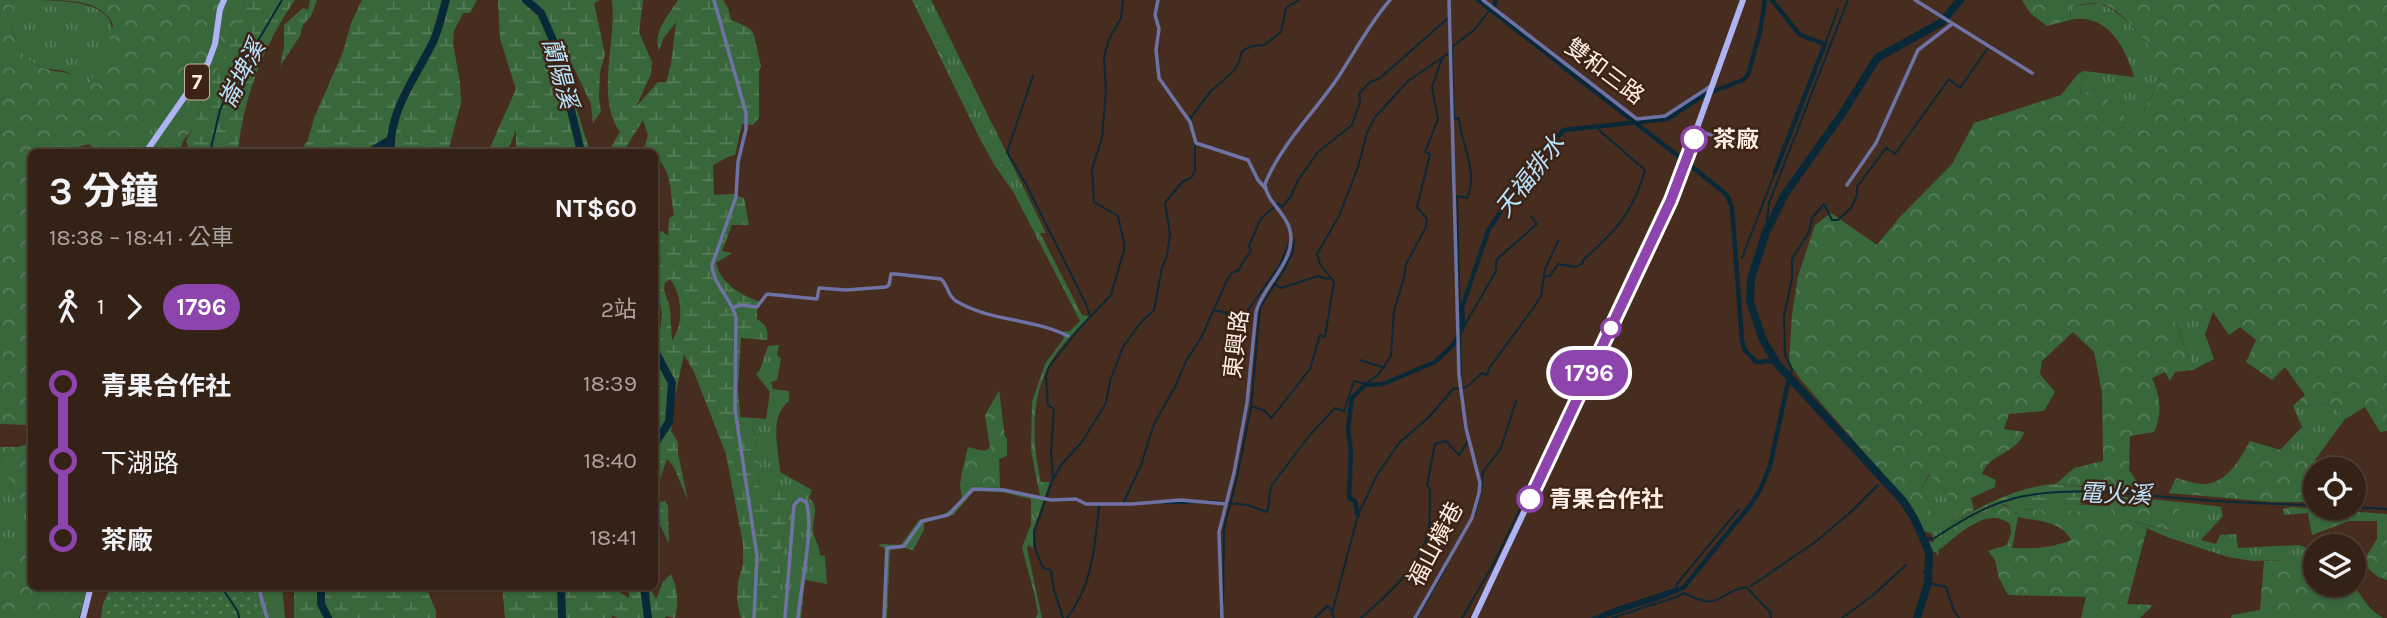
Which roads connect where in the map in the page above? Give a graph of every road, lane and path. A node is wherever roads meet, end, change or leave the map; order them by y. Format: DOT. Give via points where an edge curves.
graph roads {
  1 [pos="224,0"];
  2 [pos="714,0"];
  3 [pos="1158,0"];
  4 [pos="1391,0"];
  5 [pos="1449,0"];
  6 [pos="1483,0"];
  7 [pos="1743,0"];
  8 [pos="1915,0"];
  9 [pos="1950,22"];
  10 [pos="2032,73"];
  11 [pos="1711,91"];
  12 [pos="1697,131"];
  13 [pos="1737,142"];
  14 [pos="148,149"];
  15 [pos="1847,185"];
  16 [pos="1265,188"];
  17 [pos="734,307"];
  18 [pos="1068,336"];
  19 [pos="1226,504"];
  20 [pos="90,590"];
  21 [pos="259,590"];
  22 [pos="83,618"];
  23 [pos="267,618"];
  24 [pos="754,618"];
  25 [pos="785,618"];
  26 [pos="797,618"];
  27 [pos="884,618"];
  28 [pos="1222,618"];
  29 [pos="1415,618"];
  30 [pos="1474,618"];
  1 -- 14 [label="main road, 7" via="208,63"];
  2 -- 17 [label="street" via="747,113 736,197 712,265"];
  3 -- 16 [label="street" via="1159,78 1190,122 1196,143 1248,160"];
  4 -- 16 [label="street" via="1293,138"];
  5 -- 29 [label="street, 福山橫巷" via="1462,401 1480,483 1472,518"];
  6 -- 11 [label="street, 雙和三路" via="1637,120 1665,116"];
  7 -- 11 [label="main road"];
  8 -- 9 [label="street"];
  9 -- 10 [label="street"];
  9 -- 15 [label="street" via="1917,50 1876,143"];
  11 -- 12 [label="main road"];
  12 -- 13 [label="street"];
  12 -- 30 [label="main road" via="1671,200"];
  16 -- 19 [label="street, 東興路" via="1287,222 1290,240 1284,261 1258,302 1247,403"];
  17 -- 18 [label="street" via="757,307 767,294 817,299 819,288 886,287 891,274 896,274 941,279 952,298 978,311 1046,326"];
  17 -- 24 [label="street" via="736,409 757,556"];
  19 -- 27 [label="street" via="1181,500 1086,504 1076,499 973,489 948,515 922,522 904,546 887,548"];
  19 -- 28 [label="street, 東興路" via="1219,532"];
  20 -- 22 [label="main road"];
  21 -- 23 [label="street"];
  25 -- 26 [label="street" via="794,505 800,499 808,508"];
}
